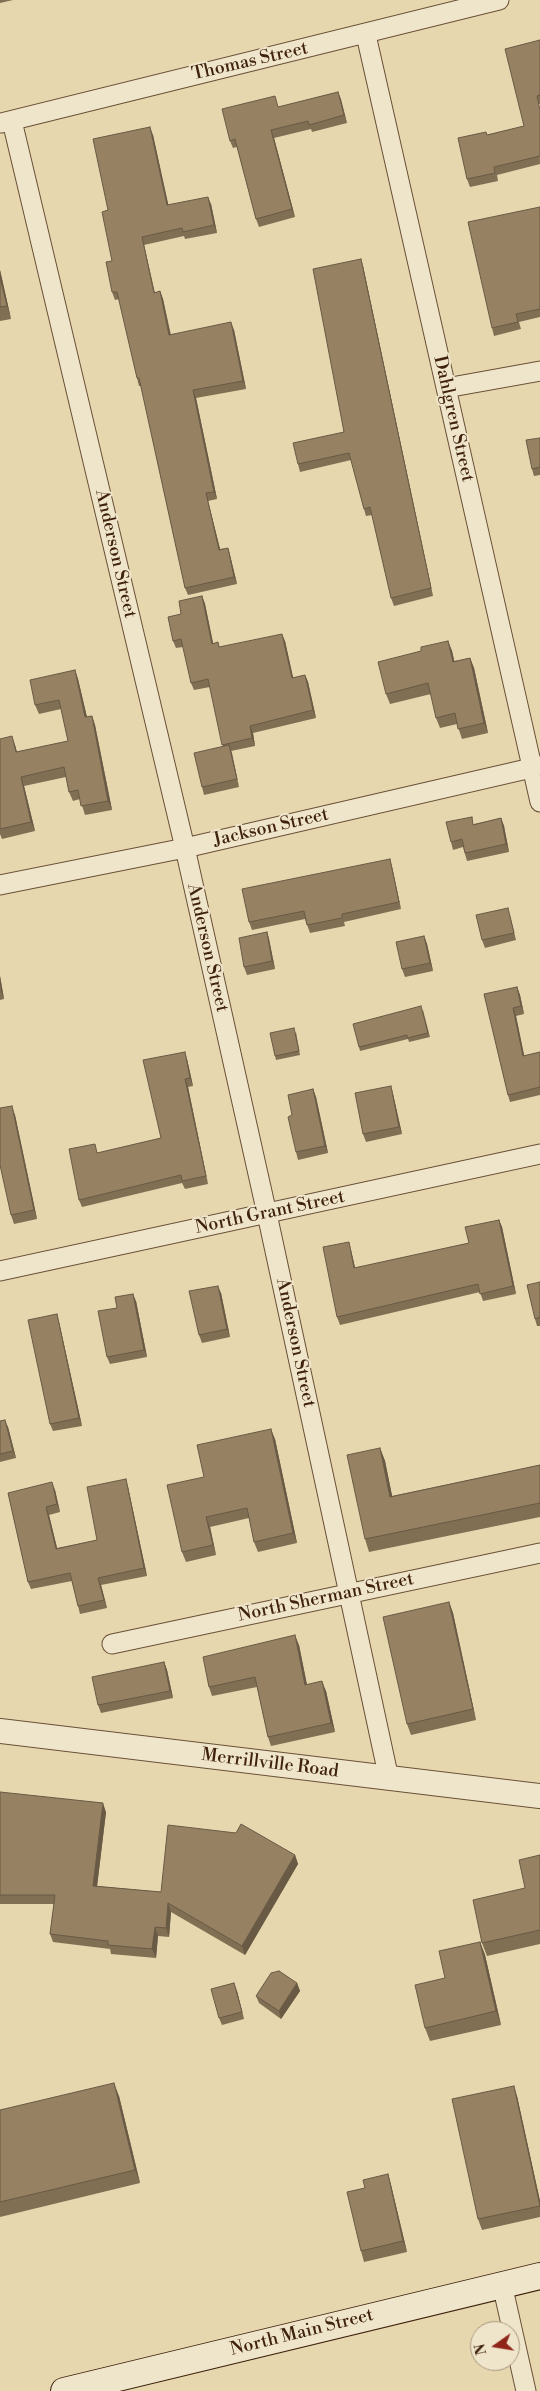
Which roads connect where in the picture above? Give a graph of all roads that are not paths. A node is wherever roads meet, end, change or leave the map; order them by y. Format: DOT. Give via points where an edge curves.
graph roads {
  1 [pos="500,0"];
  2 [pos="366,35"];
  3 [pos="6,122"];
  4 [pos="540,371"];
  5 [pos="446,388"];
  6 [pos="536,767"];
  7 [pos="540,802"];
  8 [pos="184,848"];
  9 [pos="0,885"];
  10 [pos="540,1154"];
  11 [pos="267,1214"];
  12 [pos="0,1272"];
  13 [pos="540,1552"];
  14 [pos="348,1594"];
  15 [pos="112,1644"];
  16 [pos="1,1728"];
  17 [pos="389,1778"];
  18 [pos="540,1796"];
  19 [pos="540,2276"];
  20 [pos="502,2284"];
  21 [pos="64,2391"];
  22 [pos="526,2391"];
  1 -- 2 [label="street, Thomas Street"];
  2 -- 3 [label="street, Thomas Street"];
  2 -- 5 [label="street, Dahlgren Street"];
  3 -- 8 [label="street, Anderson Street"];
  4 -- 5 [label="street"];
  5 -- 6 [label="street, Dahlgren Street"];
  6 -- 7 [label="street, Dahlgren Street"];
  6 -- 8 [label="street, Jackson Street"];
  8 -- 9 [label="street, Jackson Street"];
  8 -- 11 [label="street, Anderson Street"];
  10 -- 11 [label="street, North Grant Street"];
  11 -- 12 [label="street, North Grant Street"];
  11 -- 14 [label="street, Anderson Street"];
  13 -- 14 [label="street, North Sherman Street"];
  14 -- 15 [label="street, North Sherman Street"];
  14 -- 17 [label="street, Anderson Street"];
  16 -- 17 [label="street, Merrillville Road"];
  17 -- 18 [label="street, Merrillville Road"];
  19 -- 20 [label="main road, North Main Street"];
  20 -- 21 [label="main road, North Main Street"];
  20 -- 22 [label="street"];
}
